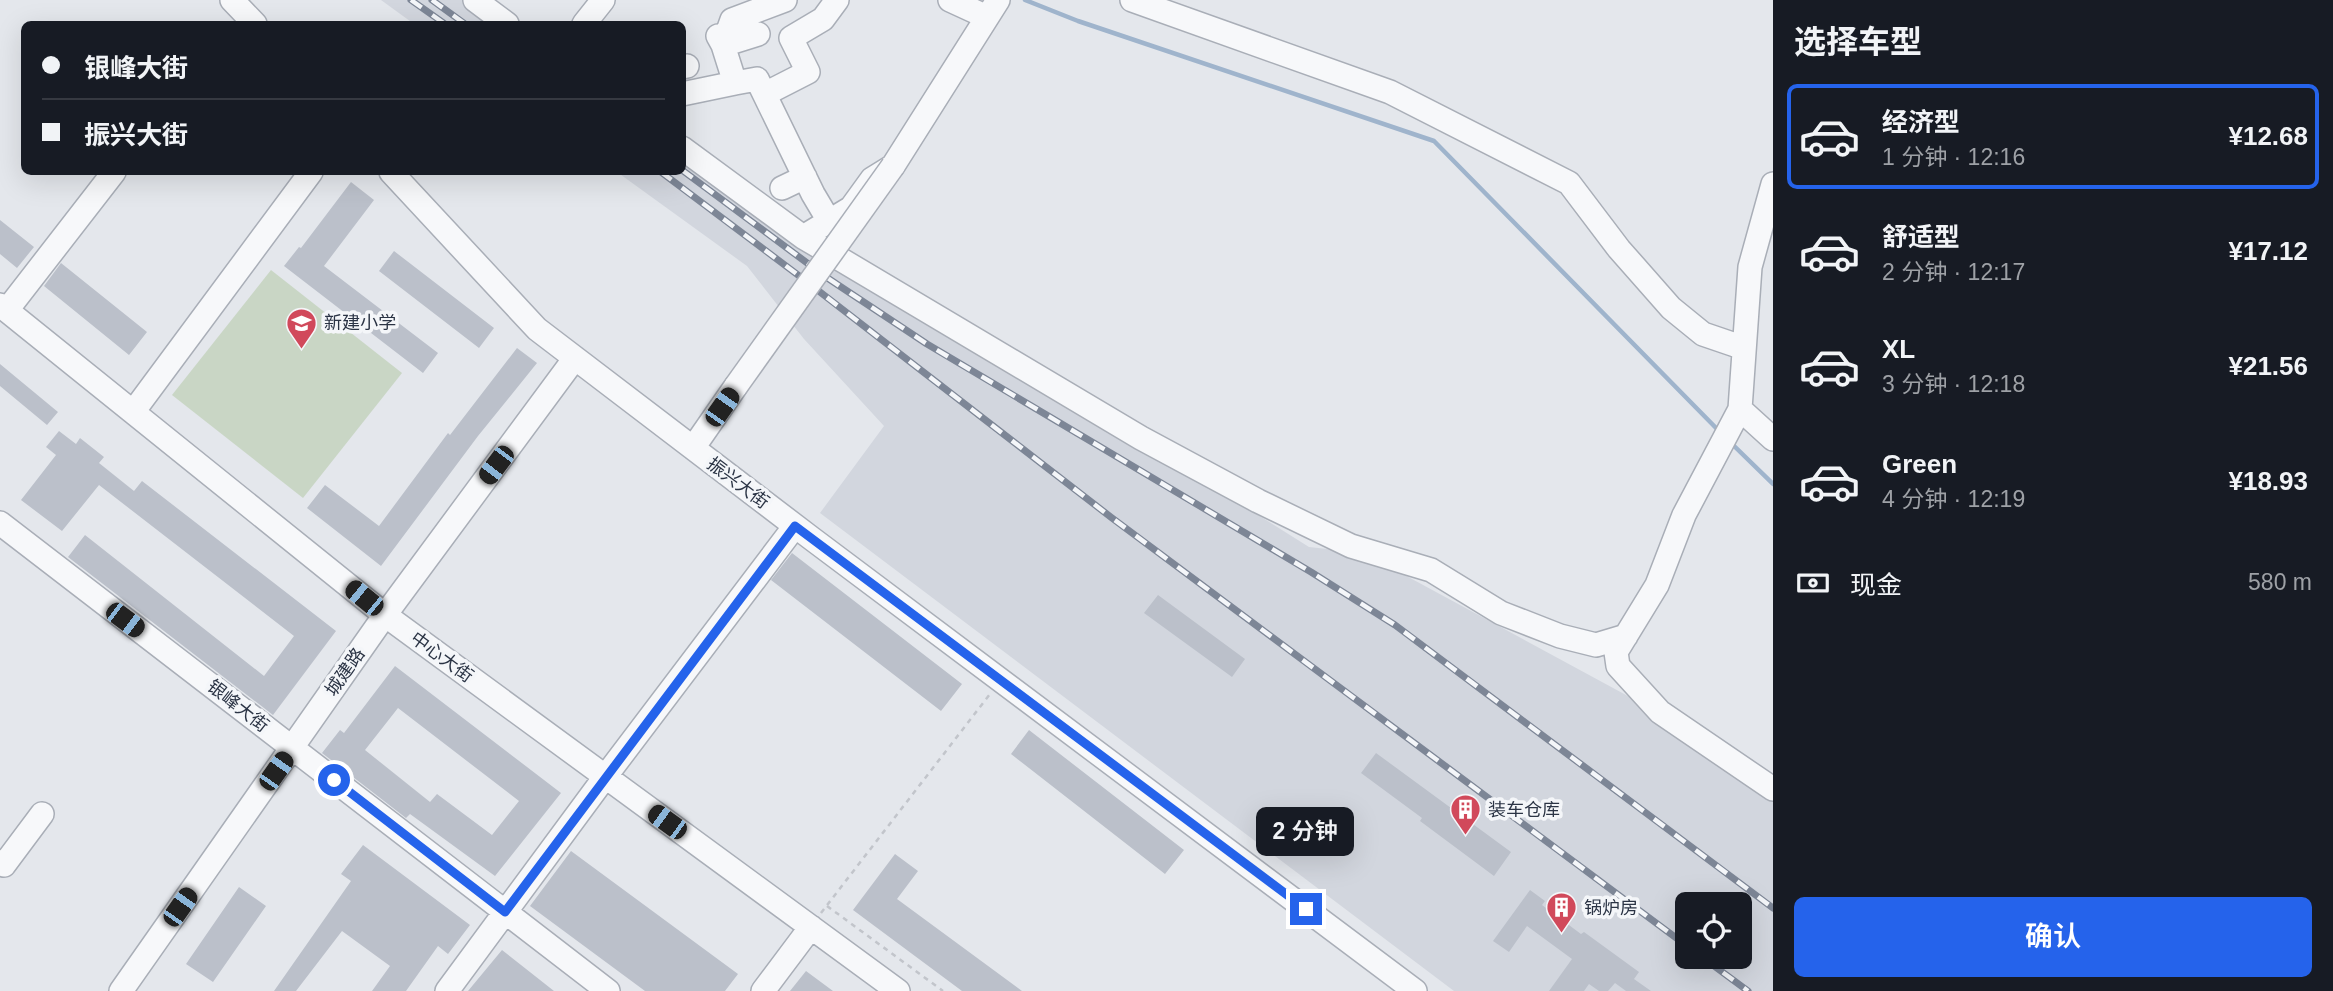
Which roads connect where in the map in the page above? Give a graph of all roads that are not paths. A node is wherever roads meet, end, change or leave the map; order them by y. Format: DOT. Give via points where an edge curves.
graph roads {
  1 [pos="475,0"];
  2 [pos="603,0"];
  3 [pos="785,0"];
  4 [pos="837,0"];
  5 [pos="950,0"];
  6 [pos="1132,0"];
  7 [pos="993,8"];
  8 [pos="504,21"];
  9 [pos="586,21"];
  10 [pos="758,34"];
  11 [pos="706,53"];
  12 [pos="735,83"];
  13 [pos="686,93"];
  14 [pos="765,94"];
  15 [pos="686,151"];
  16 [pos="893,166"];
  17 [pos="112,175"];
  18 [pos="310,175"];
  19 [pos="394,175"];
  20 [pos="805,177"];
  21 [pos="1773,184"];
  22 [pos="782,188"];
  23 [pos="829,221"];
  24 [pos="803,237"];
  25 [pos="4,307"];
  26 [pos="1745,348"];
  27 [pos="575,358"];
  28 [pos="133,412"];
  29 [pos="1737,413"];
  30 [pos="1773,439"];
  31 [pos="692,448"];
  32 [pos="0,523"];
  33 [pos="795,526"];
  34 [pos="385,615"];
  35 [pos="1626,636"];
  36 [pos="292,748"];
  37 [pos="605,777"];
  38 [pos="1773,789"];
  39 [pos="41,814"];
  40 [pos="0,862"];
  41 [pos="505,912"];
  42 [pos="811,927"];
  43 [pos="121,991"];
  44 [pos="447,991"];
  45 [pos="608,991"];
  46 [pos="763,991"];
  47 [pos="898,991"];
  48 [pos="1415,991"];
  1 -- 8 [label="street"];
  2 -- 9 [label="street"];
  3 -- 11 [label="street" via="732,20"];
  4 -- 14 [label="street" via="823,19 791,38 808,72"];
  5 -- 7 [label="street"];
  6 -- 26 [label="street" via="1390,92 1569,183 1671,308 1703,334"];
  7 -- 16 [label="street"];
  10 -- 11 [label="street"];
  11 -- 12 [label="street"];
  12 -- 13 [label="street"];
  12 -- 14 [label="street" via="757,79"];
  14 -- 20 [label="street"];
  15 -- 24 [label="street"];
  16 -- 23 [label="street" via="872,180 851,208"];
  16 -- 31 [label="street, bridge"];
  17 -- 25 [label="street"];
  18 -- 28 [label="street"];
  19 -- 27 [label="street, 振兴大街" via="537,329"];
  20 -- 22 [label="street"];
  20 -- 23 [label="street"];
  21 -- 26 [label="street" via="1750,267"];
  23 -- 24 [label="street"];
  24 -- 35 [label="street" via="1141,439 1258,502 1351,546 1431,570 1501,613 1560,636 1596,645"];
  25 -- 28 [label="street, 中心大街"];
  26 -- 29 [label="street"];
  27 -- 31 [label="street, 振兴大街"];
  27 -- 34 [label="street, 城建路"];
  28 -- 34 [label="street, 中心大街"];
  29 -- 30 [label="street"];
  29 -- 35 [label="street" via="1684,515 1657,585"];
  31 -- 33 [label="street, 振兴大街"];
  32 -- 36 [label="street, 银峰大街"];
  33 -- 37 [label="street"];
  33 -- 48 [label="street, 振兴大街"];
  34 -- 36 [label="street, 城建路"];
  34 -- 37 [label="street, 中心大街"];
  35 -- 38 [label="street" via="1616,652 1618,666 1660,712"];
  36 -- 41 [label="street, 银峰大街"];
  36 -- 43 [label="street, 城建路"];
  37 -- 41 [label="street"];
  37 -- 42 [label="street, 中心大街"];
  39 -- 40 [label="street" via="4,865"];
  41 -- 44 [label="street"];
  41 -- 45 [label="street, 银峰大街"];
  42 -- 46 [label="street"];
  42 -- 47 [label="street, 中心大街"];
}
